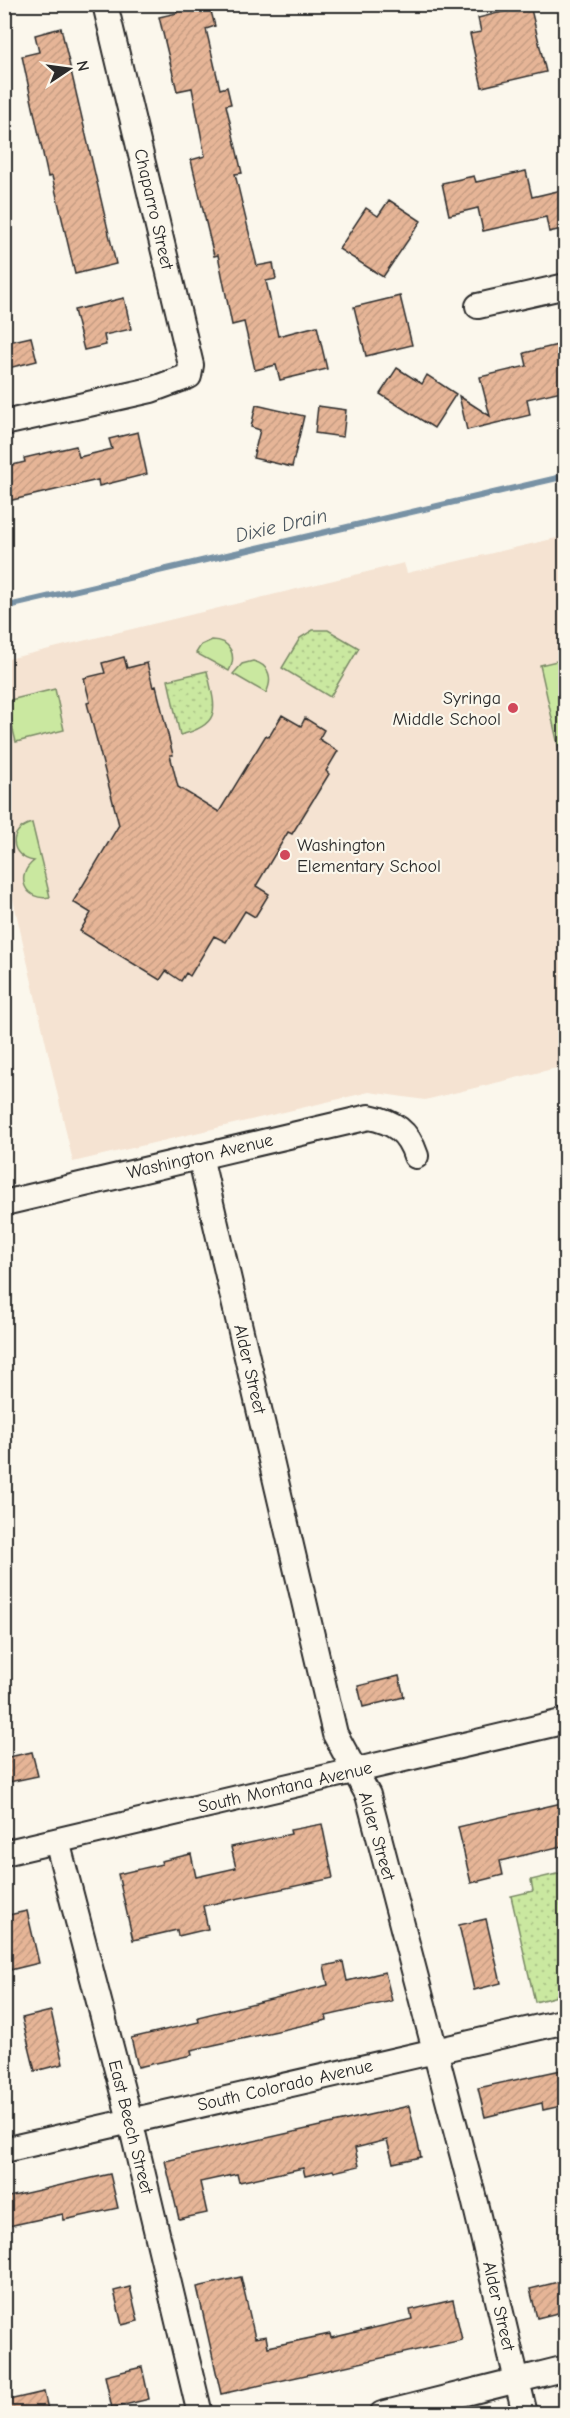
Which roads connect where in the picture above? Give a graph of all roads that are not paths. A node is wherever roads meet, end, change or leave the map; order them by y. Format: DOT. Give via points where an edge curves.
graph roads {
  1 [pos="105,4"];
  2 [pos="566,286"];
  3 [pos="478,306"];
  4 [pos="4,423"];
  5 [pos="200,1156"];
  6 [pos="416,1156"];
  7 [pos="4,1203"];
  8 [pos="566,1721"];
  9 [pos="355,1771"];
  10 [pos="57,1841"];
  11 [pos="4,1853"];
  12 [pos="566,2020"];
  13 [pos="434,2050"];
  14 [pos="130,2120"];
  15 [pos="4,2150"];
  16 [pos="566,2368"];
  17 [pos="517,2380"];
  18 [pos="200,2414"];
  19 [pos="382,2414"];
  20 [pos="525,2414"];
  1 -- 4 [label="street, Chaparro Street" via="191,365 189,376 153,390"];
  2 -- 3 [label="street"];
  5 -- 6 [label="street, Washington Avenue" via="369,1117 394,1124 405,1132"];
  5 -- 7 [label="street, Washington Avenue"];
  5 -- 9 [label="street, Alder Street" via="335,1734"];
  8 -- 9 [label="street, South Montana Avenue"];
  9 -- 10 [label="street, South Montana Avenue"];
  9 -- 13 [label="street, Alder Street" via="368,1795"];
  10 -- 11 [label="street, South Montana Avenue"];
  10 -- 14 [label="street, East Beech Street"];
  12 -- 13 [label="street, South Colorado Avenue"];
  13 -- 14 [label="street, South Colorado Avenue"];
  13 -- 17 [label="street, Alder Street"];
  14 -- 15 [label="street, South Colorado Avenue"];
  14 -- 18 [label="street, East Beech Street"];
  16 -- 17 [label="street"];
  17 -- 19 [label="street"];
  17 -- 20 [label="street, Alder Street"];
}
